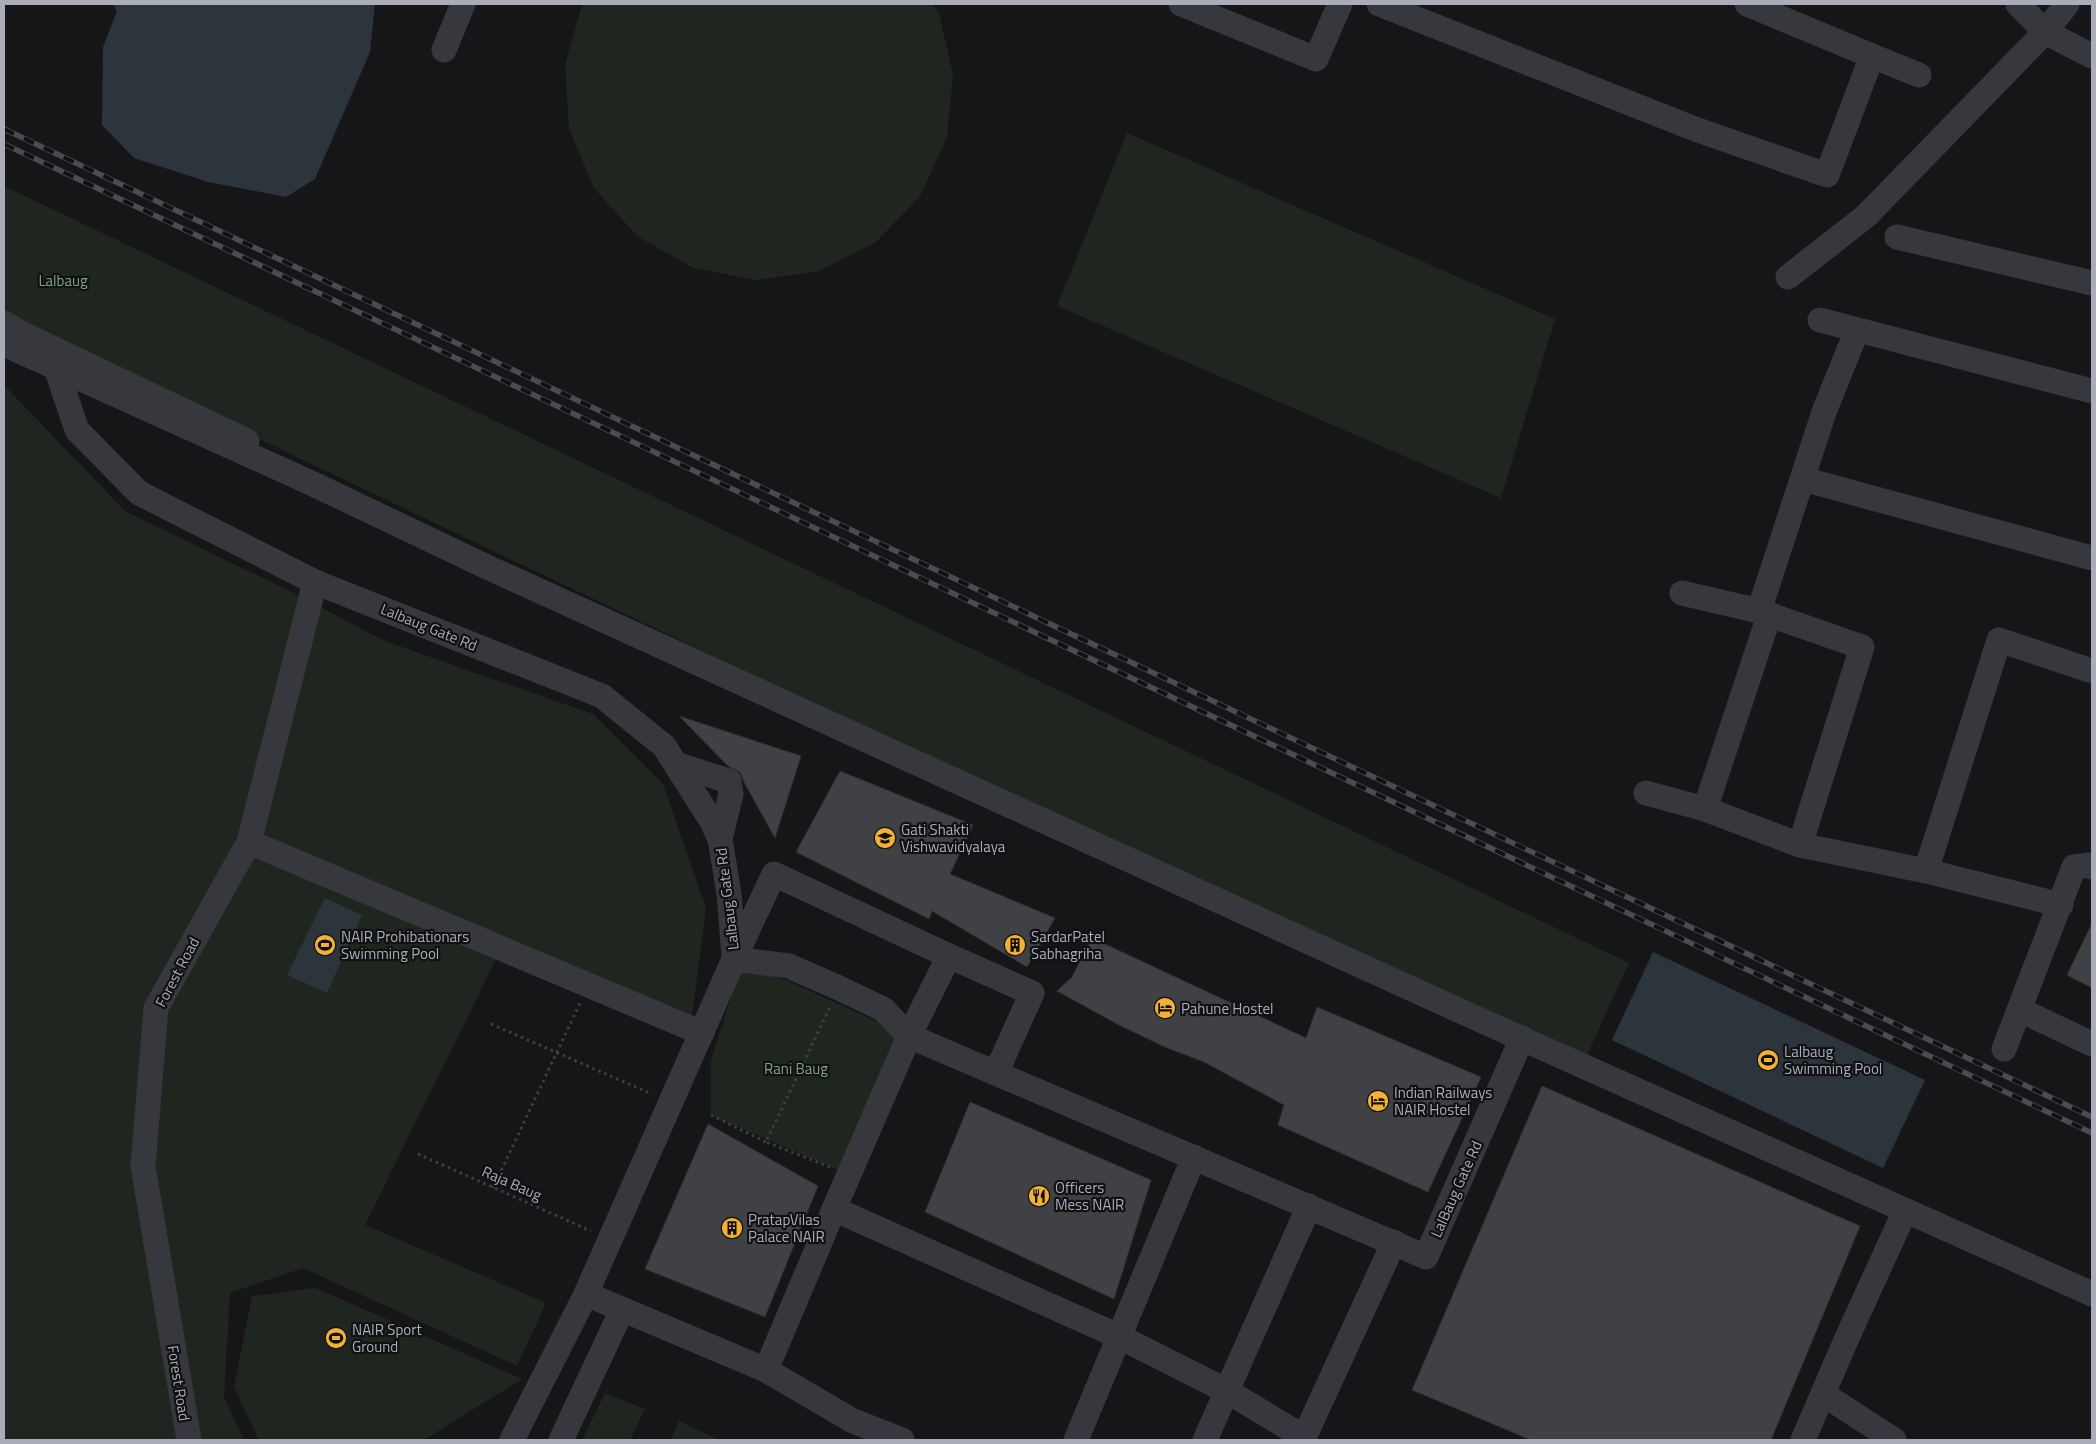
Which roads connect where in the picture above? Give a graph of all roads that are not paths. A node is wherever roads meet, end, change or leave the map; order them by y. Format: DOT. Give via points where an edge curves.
graph roads {
  1 [pos="462,4"];
  2 [pos="1181,4"];
  3 [pos="1340,4"];
  4 [pos="1379,4"];
  5 [pos="1747,4"];
  6 [pos="2018,4"];
  7 [pos="2067,4"];
  8 [pos="2045,32"];
  9 [pos="444,50"];
  10 [pos="1872,56"];
  11 [pos="2092,56"];
  12 [pos="1919,75"];
  13 [pos="1897,237"];
  14 [pos="1788,277"];
  15 [pos="2092,283"];
  16 [pos="1820,320"];
  17 [pos="1857,330"];
  18 [pos="6,331"];
  19 [pos="49,347"];
  20 [pos="2092,391"];
  21 [pos="1803,479"];
  22 [pos="2092,558"];
  23 [pos="315,582"];
  24 [pos="1682,593"];
  25 [pos="1764,613"];
  26 [pos="2092,671"];
  27 [pos="860,738"];
  28 [pos="678,765"];
  29 [pos="1646,793"];
  30 [pos="1705,809"];
  31 [pos="720,839"];
  32 [pos="249,842"];
  33 [pos="1800,845"];
  34 [pos="2092,867"];
  35 [pos="1926,871"];
  36 [pos="2061,905"];
  37 [pos="949,956"];
  38 [pos="734,959"];
  39 [pos="2020,1010"];
  40 [pos="702,1033"];
  41 [pos="909,1036"];
  42 [pos="1522,1038"];
  43 [pos="2092,1044"];
  44 [pos="2004,1049"];
  45 [pos="996,1073"];
  46 [pos="1194,1157"];
  47 [pos="1309,1206"];
  48 [pos="834,1208"];
  49 [pos="1905,1211"];
  50 [pos="1394,1242"];
  51 [pos="586,1294"];
  52 [pos="2092,1294"];
  53 [pos="622,1310"];
  54 [pos="1118,1336"];
  55 [pos="766,1370"];
  56 [pos="1227,1391"];
  57 [pos="1823,1394"];
  58 [pos="848,1431"];
  59 [pos="1304,1439"];
  60 [pos="188,1440"];
  61 [pos="512,1440"];
  62 [pos="561,1440"];
  63 [pos="902,1440"];
  64 [pos="1076,1440"];
  65 [pos="1205,1440"];
  66 [pos="1804,1440"];
  67 [pos="1894,1440"];
  1 -- 9 [label="street"];
  2 -- 3 [label="street" via="1316,59"];
  4 -- 10 [label="street" via="1695,129 1827,175"];
  5 -- 10 [label="street"];
  6 -- 8 [label="street"];
  7 -- 8 [label="street"];
  8 -- 11 [label="street"];
  8 -- 14 [label="street" via="1866,216"];
  10 -- 12 [label="street"];
  13 -- 15 [label="street"];
  16 -- 17 [label="street"];
  17 -- 20 [label="street"];
  17 -- 21 [label="street" via="1824,412"];
  18 -- 19 [label="street"];
  18 -- 27 [label="street, bridge" via="487,567"];
  19 -- 23 [label="street, Lalbaug Gate Rd" via="77,430 139,493"];
  19 -- 27 [label="street" via="835,719"];
  21 -- 22 [label="street"];
  21 -- 25 [label="street"];
  23 -- 28 [label="street, Lalbaug Gate Rd" via="602,696 664,746"];
  23 -- 32 [label="street, Forest Road"];
  24 -- 25 [label="street"];
  25 -- 30 [label="street"];
  25 -- 33 [label="street" via="1862,647"];
  26 -- 35 [label="street" via="1999,640"];
  27 -- 42 [label="street"];
  28 -- 31 [label="street, Lalbaug Gate Rd"];
  28 -- 31 [label="street" via="729,781 731,794"];
  29 -- 30 [label="street"];
  30 -- 33 [label="street"];
  31 -- 38 [label="street, Lalbaug Gate Rd" via="729,894"];
  32 -- 40 [label="street"];
  32 -- 60 [label="street, Forest Road" via="156,1008 143,1166"];
  33 -- 35 [label="street"];
  34 -- 36 [label="street" via="2074,867"];
  35 -- 36 [label="street"];
  36 -- 39 [label="street"];
  37 -- 38 [label="street" via="774,874"];
  37 -- 41 [label="street"];
  37 -- 45 [label="street" via="1032,993"];
  38 -- 40 [label="street"];
  38 -- 41 [label="street" via="789,966 883,1009"];
  39 -- 43 [label="street"];
  39 -- 44 [label="street"];
  40 -- 51 [label="street"];
  41 -- 45 [label="street"];
  41 -- 48 [label="street"];
  42 -- 49 [label="street"];
  42 -- 50 [label="street, LalBaug Gate Rd" via="1426,1257"];
  45 -- 46 [label="street"];
  46 -- 47 [label="street"];
  46 -- 54 [label="street"];
  47 -- 50 [label="street"];
  47 -- 56 [label="street"];
  48 -- 54 [label="street"];
  48 -- 55 [label="street"];
  49 -- 52 [label="street"];
  49 -- 57 [label="street"];
  50 -- 59 [label="street"];
  51 -- 53 [label="street"];
  51 -- 61 [label="street"];
  53 -- 55 [label="street"];
  53 -- 62 [label="street"];
  54 -- 56 [label="street"];
  54 -- 64 [label="street"];
  55 -- 58 [label="street"];
  56 -- 59 [label="street"];
  56 -- 65 [label="street"];
  57 -- 66 [label="street"];
  57 -- 67 [label="street"];
  58 -- 63 [label="street"];
}
